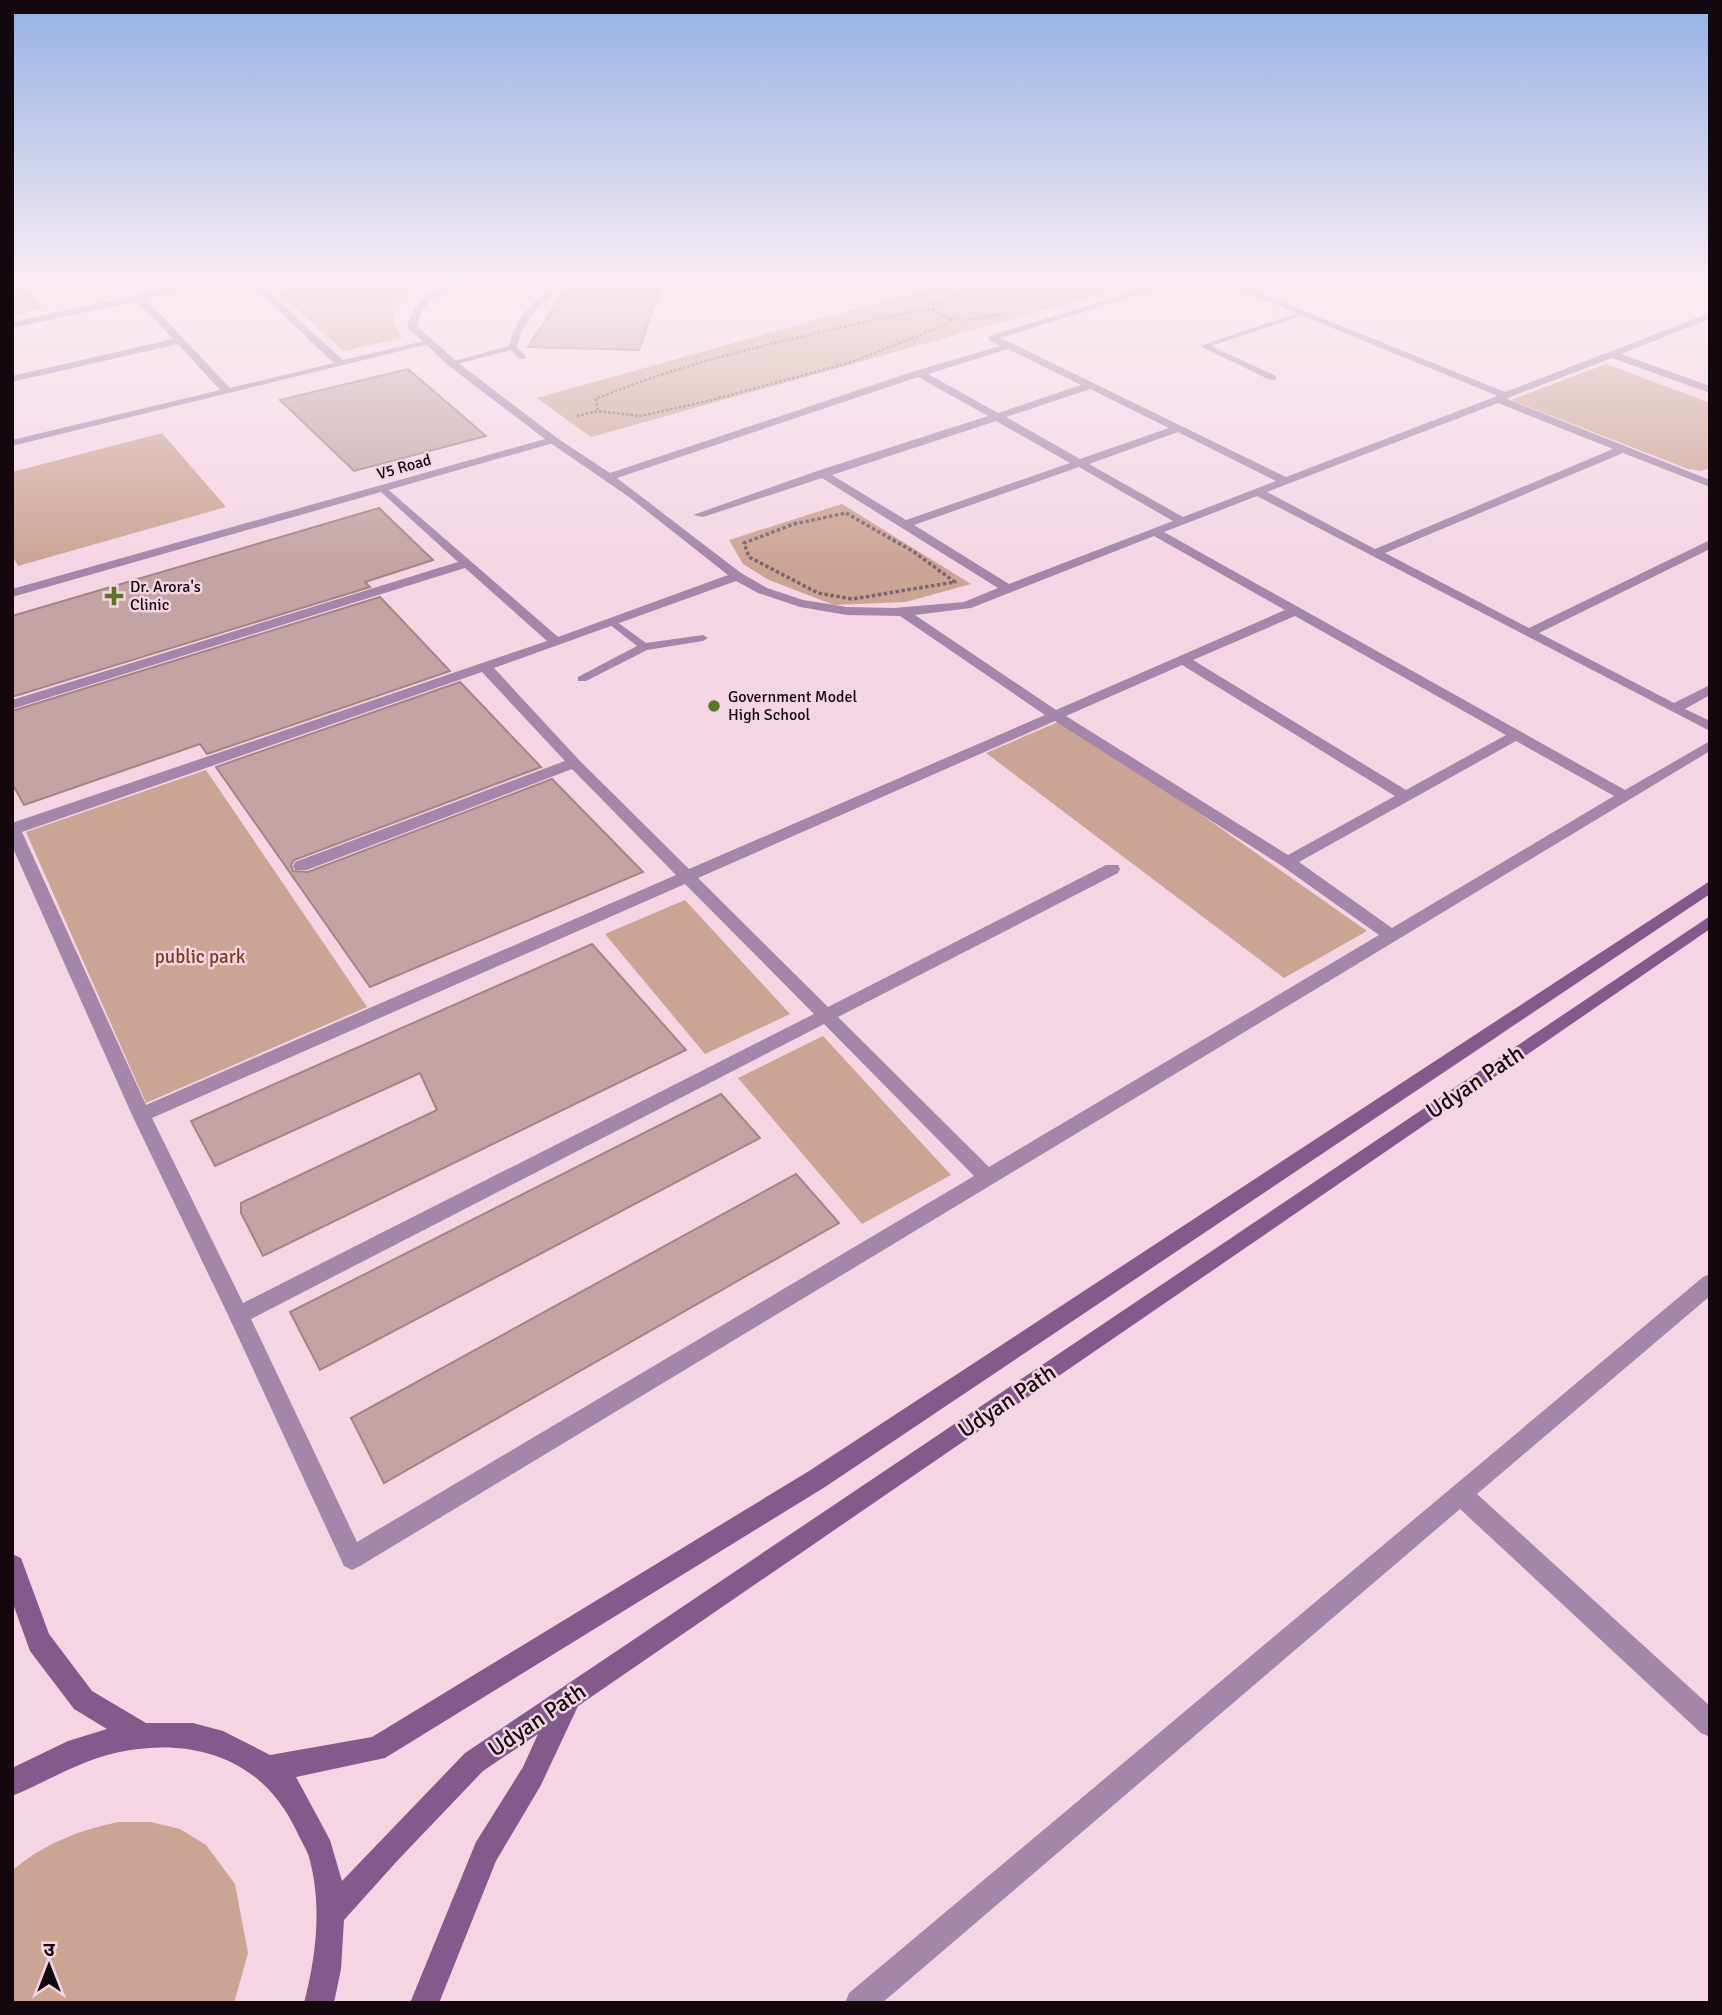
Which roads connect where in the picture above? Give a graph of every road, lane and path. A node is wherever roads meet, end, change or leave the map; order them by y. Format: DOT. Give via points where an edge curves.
graph roads {
  1 [pos="212,376"];
  2 [pos="287,376"];
  3 [pos="469,376"];
  4 [pos="653,376"];
  5 [pos="800,376"];
  6 [pos="910,376"];
  7 [pos="924,376"];
  8 [pos="1070,376"];
  9 [pos="1269,376"];
  10 [pos="1453,376"];
  11 [pos="1556,376"];
  12 [pos="1672,376"];
  13 [pos="1273,378"];
  14 [pos="1090,386"];
  15 [pos="1710,390"];
  16 [pos="227,391"];
  17 [pos="1502,397"];
  18 [pos="598,411"];
  19 [pos="577,416"];
  20 [pos="996,417"];
  21 [pos="1177,429"];
  22 [pos="553,440"];
  23 [pos="12,443"];
  24 [pos="1623,449"];
  25 [pos="1079,464"];
  26 [pos="821,473"];
  27 [pos="610,477"];
  28 [pos="1286,481"];
  29 [pos="1710,484"];
  30 [pos="384,489"];
  31 [pos="1257,492"];
  32 [pos="834,514"];
  33 [pos="699,515"];
  34 [pos="1182,522"];
  35 [pos="904,525"];
  36 [pos="1155,532"];
  37 [pos="1710,544"];
  38 [pos="1375,553"];
  39 [pos="467,563"];
  40 [pos="737,576"];
  41 [pos="1008,589"];
  42 [pos="12,593"];
  43 [pos="1295,611"];
  44 [pos="905,614"];
  45 [pos="613,622"];
  46 [pos="1529,633"];
  47 [pos="703,638"];
  48 [pos="556,642"];
  49 [pos="644,647"];
  50 [pos="1183,660"];
  51 [pos="485,667"];
  52 [pos="582,680"];
  53 [pos="1710,689"];
  54 [pos="12,705"];
  55 [pos="1675,709"];
  56 [pos="1056,716"];
  57 [pos="1710,727"];
  58 [pos="1518,734"];
  59 [pos="1710,745"];
  60 [pos="574,763"];
  61 [pos="1406,796"];
  62 [pos="1625,796"];
  63 [pos="13,829"];
  64 [pos="1288,862"];
  65 [pos="301,866"];
  66 [pos="1112,869"];
  67 [pos="687,877"];
  68 [pos="1710,886"];
  69 [pos="1710,921"];
  70 [pos="1392,936"];
  71 [pos="828,1015"];
  72 [pos="141,1115"];
  73 [pos="988,1177"];
  74 [pos="1710,1283"];
  75 [pos="239,1315"];
  76 [pos="1460,1494"];
  77 [pos="12,1566"];
  78 [pos="568,1699"];
  79 [pos="1710,1724"];
  80 [pos="142,1735"];
  81 [pos="267,1769"];
  82 [pos="12,1783"];
  83 [pos="331,1913"];
  84 [pos="319,2003"];
  85 [pos="424,2003"];
  86 [pos="859,2003"];
  1 -- 16 [label="street"];
  2 -- 16 [label="street"];
  3 -- 22 [label="street"];
  4 -- 18 [label="path" via="596,399"];
  5 -- 18 [label="path" via="640,416"];
  6 -- 27 [label="street"];
  7 -- 20 [label="street"];
  8 -- 14 [label="street"];
  9 -- 13 [label="lane"];
  10 -- 17 [label="street"];
  11 -- 17 [label="street"];
  12 -- 15 [label="street"];
  14 -- 20 [label="street"];
  14 -- 21 [label="street"];
  16 -- 23 [label="street"];
  17 -- 24 [label="street"];
  17 -- 28 [label="street"];
  18 -- 19 [label="path"];
  20 -- 25 [label="street"];
  20 -- 26 [label="street"];
  21 -- 25 [label="street"];
  21 -- 28 [label="street"];
  22 -- 27 [label="street"];
  22 -- 30 [label="street, V5 Road"];
  24 -- 29 [label="street"];
  24 -- 38 [label="street"];
  25 -- 34 [label="street"];
  25 -- 35 [label="street"];
  26 -- 33 [label="street"];
  26 -- 35 [label="street"];
  27 -- 40 [label="street"];
  28 -- 31 [label="street"];
  30 -- 39 [label="street"];
  30 -- 42 [label="street, V5 Road"];
  31 -- 34 [label="street"];
  31 -- 38 [label="street"];
  32 -- 32 [label="path" via="744,543 749,557 818,593 852,599 955,582 846,513"];
  34 -- 36 [label="street"];
  35 -- 41 [label="street"];
  36 -- 41 [label="street"];
  36 -- 43 [label="street"];
  37 -- 46 [label="street"];
  38 -- 46 [label="street"];
  39 -- 48 [label="street"];
  39 -- 54 [label="street"];
  40 -- 44 [label="street" via="774,596 834,611"];
  40 -- 45 [label="street"];
  41 -- 44 [label="street" via="966,605"];
  43 -- 50 [label="street"];
  43 -- 58 [label="street"];
  44 -- 56 [label="street"];
  45 -- 48 [label="street"];
  45 -- 49 [label="lane"];
  46 -- 55 [label="street"];
  47 -- 49 [label="lane"];
  48 -- 51 [label="street"];
  49 -- 52 [label="lane"];
  50 -- 56 [label="street"];
  50 -- 61 [label="street"];
  51 -- 60 [label="street"];
  51 -- 63 [label="street"];
  53 -- 55 [label="street"];
  55 -- 57 [label="street"];
  56 -- 64 [label="street"];
  56 -- 67 [label="street"];
  58 -- 61 [label="street"];
  58 -- 62 [label="street"];
  59 -- 62 [label="street"];
  60 -- 65 [label="street"];
  60 -- 67 [label="street"];
  61 -- 64 [label="street"];
  62 -- 70 [label="street"];
  63 -- 72 [label="street"];
  64 -- 70 [label="street"];
  66 -- 71 [label="street"];
  67 -- 71 [label="street"];
  67 -- 72 [label="street"];
  68 -- 81 [label="main road, Udyan Path" via="817,1479 376,1749"];
  69 -- 78 [label="main road, Udyan Path"];
  70 -- 73 [label="street"];
  71 -- 73 [label="street"];
  71 -- 75 [label="street"];
  72 -- 75 [label="street"];
  73 -- 75 [label="street" via="352,1558"];
  74 -- 76 [label="street"];
  76 -- 79 [label="street"];
  76 -- 86 [label="street"];
  77 -- 80 [label="main road" via="39,1642 83,1700"];
  78 -- 83 [label="main road, Udyan Path" via="474,1762"];
  78 -- 85 [label="main road" via="532,1776 486,1852"];
  80 -- 81 [label="main road" via="185,1735 221,1743"];
  80 -- 82 [label="main road" via="105,1741 46,1762"];
  81 -- 83 [label="main road" via="291,1792 324,1859"];
  83 -- 84 [label="main road"];
}
